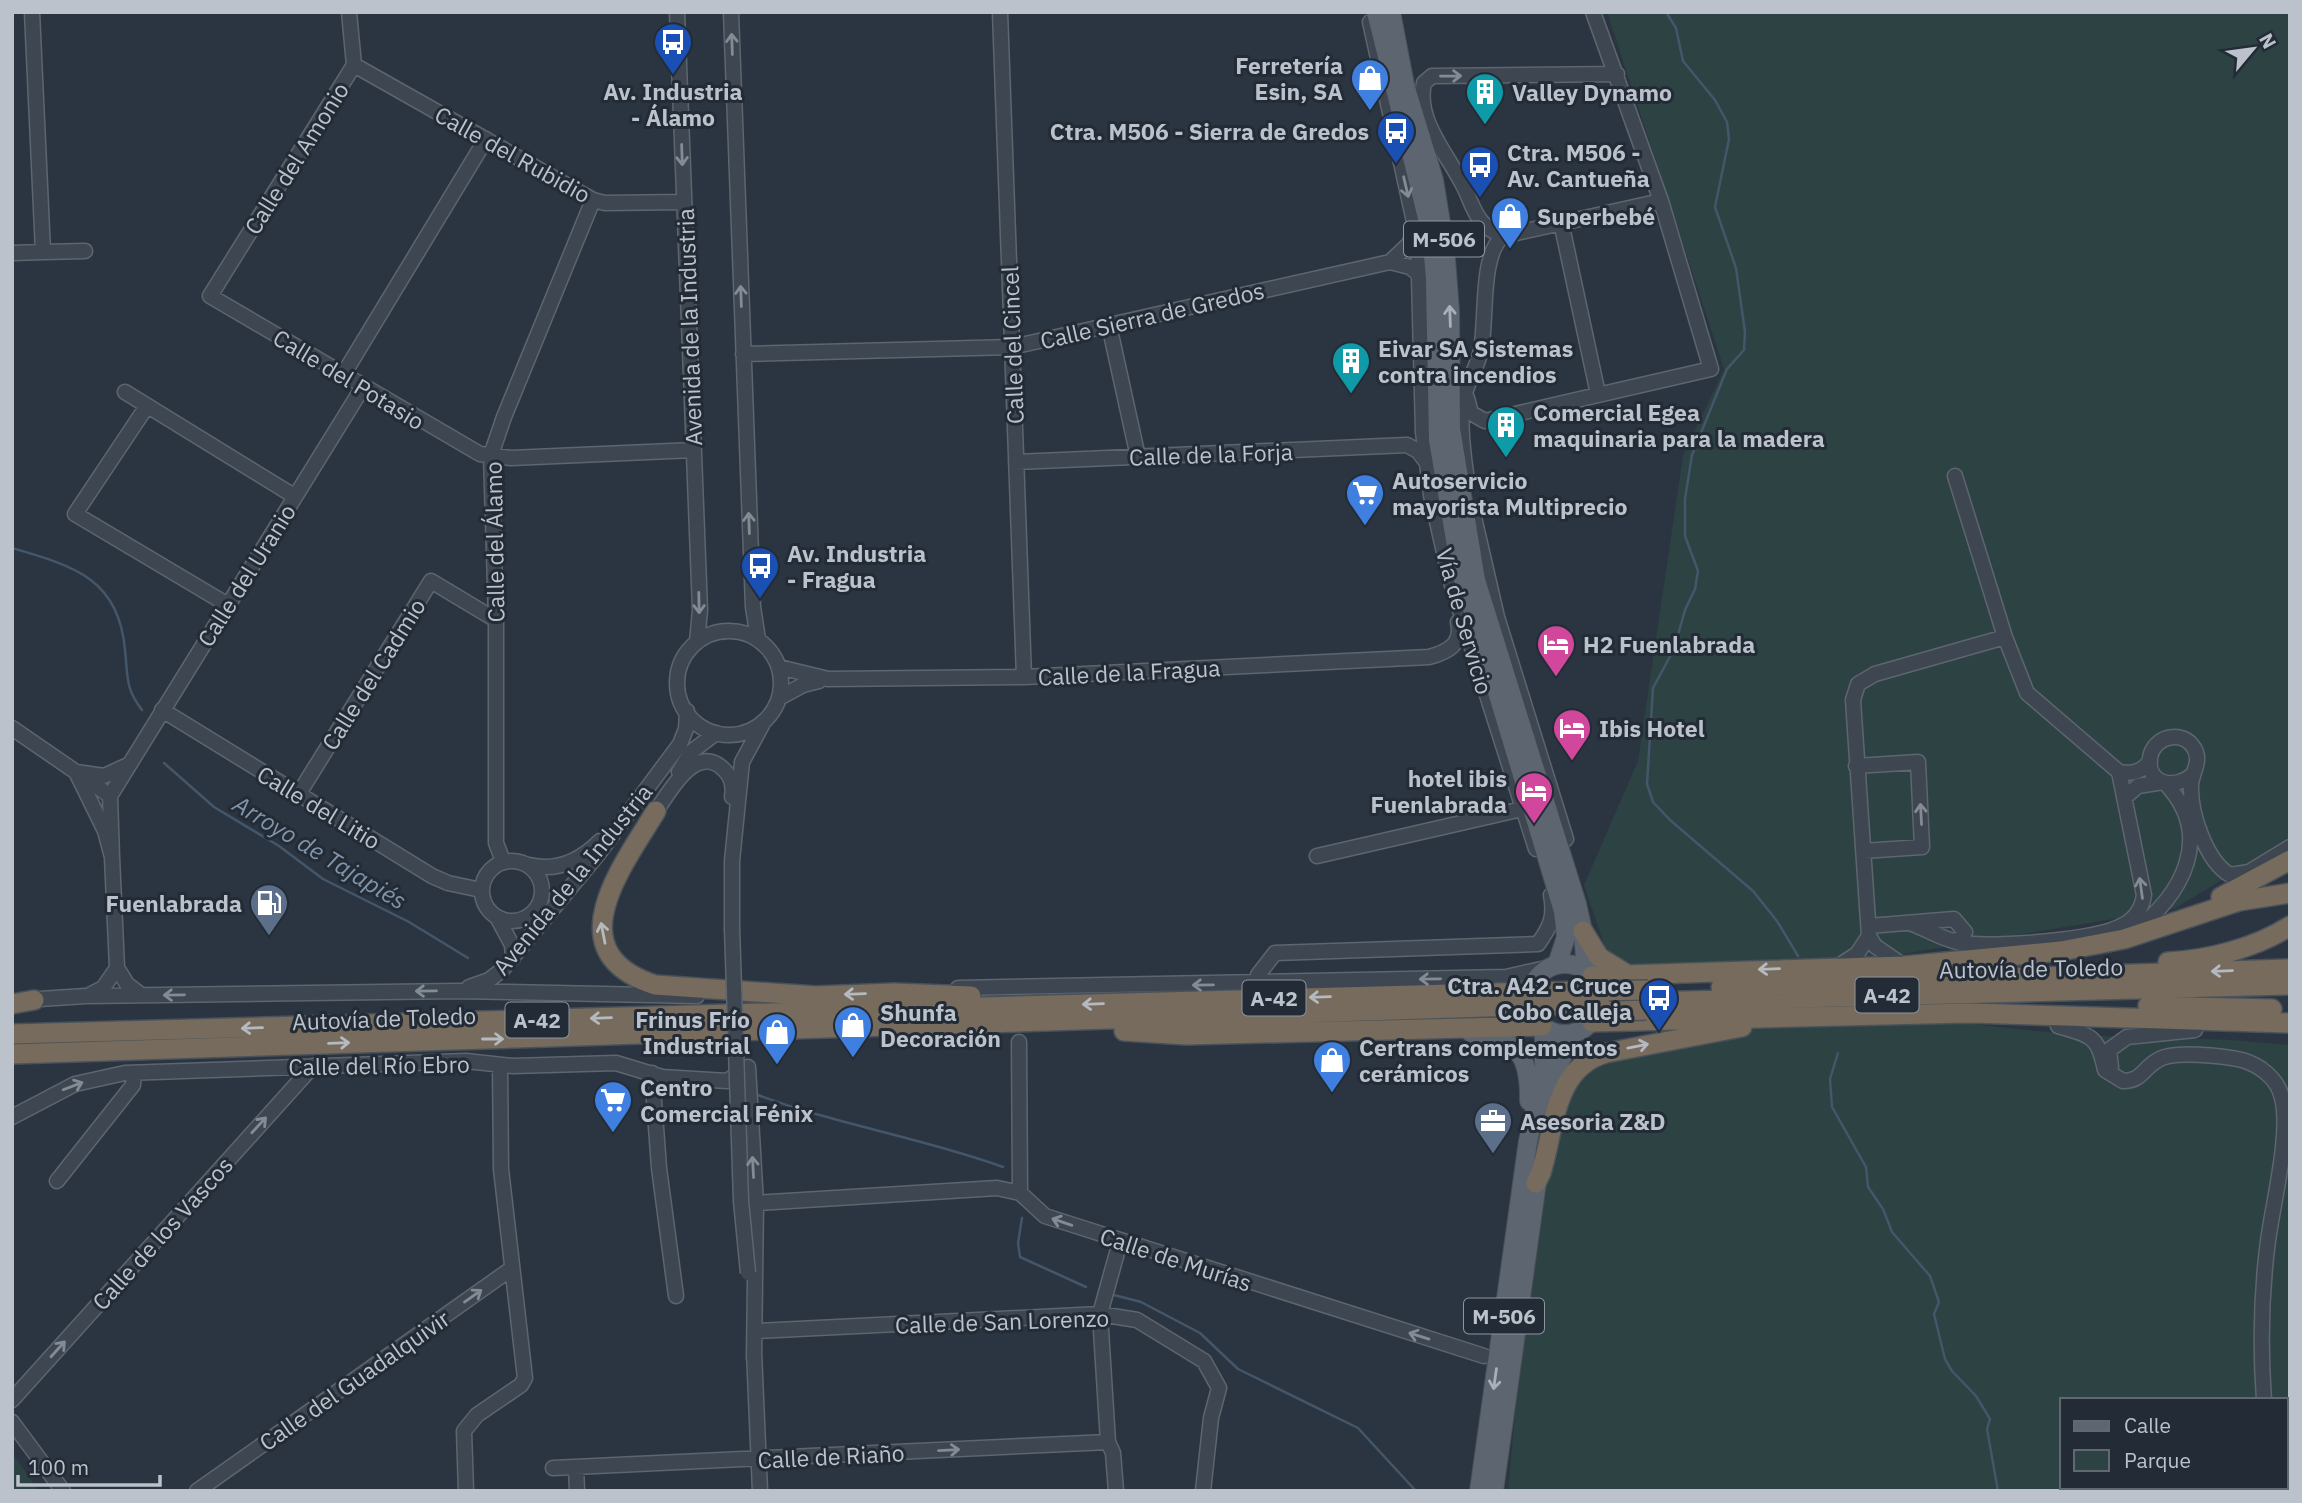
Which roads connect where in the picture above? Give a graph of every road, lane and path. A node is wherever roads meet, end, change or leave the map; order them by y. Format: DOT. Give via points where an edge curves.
graph roads {
  1 [pos="32,12"];
  2 [pos="349,12"];
  3 [pos="677,12"];
  4 [pos="731,12"];
  5 [pos="1000,12"];
  6 [pos="1368,12"];
  7 [pos="1376,12"];
  8 [pos="1391,12"];
  9 [pos="1594,12"];
  10 [pos="354,65"];
  11 [pos="1617,74"];
  12 [pos="486,139"];
  13 [pos="593,200"];
  14 [pos="1661,201"];
  15 [pos="684,202"];
  16 [pos="1561,222"];
  17 [pos="1415,227"];
  18 [pos="1503,236"];
  19 [pos="85,251"];
  20 [pos="43,252"];
  21 [pos="12,253"];
  22 [pos="1390,262"];
  23 [pos="1421,276"];
  24 [pos="210,296"];
  25 [pos="1109,325"];
  26 [pos="1012,347"];
  27 [pos="743,354"];
  28 [pos="343,375"];
  29 [pos="363,387"];
  30 [pos="1459,387"];
  31 [pos="125,392"];
  32 [pos="1598,394"];
  33 [pos="147,406"];
  34 [pos="1423,432"];
  35 [pos="1407,445"];
  36 [pos="694,450"];
  37 [pos="491,456"];
  38 [pos="1138,457"];
  39 [pos="1016,462"];
  40 [pos="1427,463"];
  41 [pos="1955,476"];
  42 [pos="294,496"];
  43 [pos="1450,579"];
  44 [pos="228,605"];
  45 [pos="496,620"];
  46 [pos="2006,637"];
  47 [pos="758,639"];
  48 [pos="697,642"];
  49 [pos="779,667"];
  50 [pos="1024,677"];
  51 [pos="828,679"];
  52 [pos="779,698"];
  53 [pos="162,710"];
  54 [pos="687,712"];
  55 [pos="763,723"];
  56 [pos="12,728"];
  57 [pos="721,734"];
  58 [pos="2150,761"];
  59 [pos="742,762"];
  60 [pos="129,764"];
  61 [pos="1856,766"];
  62 [pos="76,772"];
  63 [pos="2119,772"];
  64 [pos="2194,773"];
  65 [pos="2164,783"];
  66 [pos="298,795"];
  67 [pos="110,796"];
  68 [pos="2124,798"];
  69 [pos="1522,809"];
  70 [pos="656,811"];
  71 [pos="621,820"];
  72 [pos="1566,839"];
  73 [pos="2290,847"];
  74 [pos="1863,851"];
  75 [pos="1317,856"];
  76 [pos="112,857"];
  77 [pos="2290,860"];
  78 [pos="503,861"];
  79 [pos="732,861"];
  80 [pos="529,865"];
  81 [pos="481,890"];
  82 [pos="1554,890"];
  83 [pos="2290,893"];
  84 [pos="497,917"];
  85 [pos="1912,924"];
  86 [pos="2164,925"];
  87 [pos="2290,926"];
  88 [pos="1583,931"];
  89 [pos="1869,931"];
  90 [pos="2290,934"];
  91 [pos="2124,939"];
  92 [pos="1953,942"];
  93 [pos="2229,953"];
  94 [pos="513,958"];
  95 [pos="1552,966"];
  96 [pos="1904,966"];
  97 [pos="1837,967"];
  98 [pos="117,968"];
  99 [pos="2290,970"];
  100 [pos="1590,973"];
  101 [pos="1625,973"];
  102 [pos="2087,974"];
  103 [pos="1258,975"];
  104 [pos="2290,985"];
  105 [pos="2128,990"];
  106 [pos="458,991"];
  107 [pos="894,993"];
  108 [pos="141,995"];
  109 [pos="86,996"];
  110 [pos="816,996"];
  111 [pos="34,1000"];
  112 [pos="1647,1001"];
  113 [pos="12,1002"];
  114 [pos="1978,1002"];
  115 [pos="1062,1005"];
  116 [pos="1487,1005"];
  117 [pos="2290,1010"];
  118 [pos="1939,1015"];
  119 [pos="1801,1016"];
  120 [pos="1592,1021"];
  121 [pos="1050,1022"];
  122 [pos="2290,1023"];
  123 [pos="1426,1027"];
  124 [pos="1543,1027"];
  125 [pos="2058,1027"];
  126 [pos="2195,1030"];
  127 [pos="12,1034"];
  128 [pos="1573,1034"];
  129 [pos="2290,1036"];
  130 [pos="1019,1042"];
  131 [pos="12,1054"];
  132 [pos="500,1065"];
  133 [pos="313,1066"];
  134 [pos="134,1073"];
  135 [pos="652,1073"];
  136 [pos="2115,1078"];
  137 [pos="12,1117"];
  138 [pos="1528,1141"];
  139 [pos="57,1181"];
  140 [pos="1535,1183"];
  141 [pos="1020,1193"];
  142 [pos="756,1203"];
  143 [pos="1120,1242"];
  144 [pos="511,1269"];
  145 [pos="676,1296"];
  146 [pos="1100,1314"];
  147 [pos="757,1331"];
  148 [pos="1484,1356"];
  149 [pos="754,1358"];
  150 [pos="2264,1398"];
  151 [pos="12,1400"];
  152 [pos="12,1412"];
  153 [pos="12,1422"];
  154 [pos="28,1442"];
  155 [pos="1108,1442"];
  156 [pos="759,1460"];
  157 [pos="576,1467"];
  158 [pos="553,1468"];
  159 [pos="63,1491"];
  160 [pos="197,1491"];
  161 [pos="466,1491"];
  162 [pos="577,1491"];
  163 [pos="760,1491"];
  164 [pos="1116,1491"];
  165 [pos="1203,1491"];
  166 [pos="1479,1491"];
  167 [pos="1494,1491"];
  1 -- 20 [label="street"];
  2 -- 10 [label="street, Calle del Amonio"];
  3 -- 15 [label="street, Avenida de la Industria, one-way"];
  27 -- 4 [label="street, one-way"];
  5 -- 26 [label="street, Calle del Cincel"];
  6 -- 17 [label="street, Vía de Servicio, one-way"];
  7 -- 82 [label="main road, M-506" via="1431,234 1438,440 1454,542"];
  30 -- 8 [label="main road, M-506, one-way" via="1434,180 1405,85"];
  9 -- 11 [label="street"];
  10 -- 12 [label="street, Calle del Rubidio"];
  10 -- 24 [label="street, Calle del Amonio"];
  11 -- 14 [label="street"];
  18 -- 11 [label="street, one-way" via="1475,214 1438,143 1423,107 1424,83 1432,76"];
  12 -- 13 [label="street, Calle del Rubidio"];
  12 -- 28 [label="street"];
  13 -- 15 [label="street, Calle del Rubidio"];
  13 -- 37 [label="street, Calle del Álamo"];
  14 -- 16 [label="street"];
  14 -- 32 [label="street" via="1711,369"];
  15 -- 36 [label="street, Avenida de la Industria"];
  16 -- 18 [label="street"];
  16 -- 32 [label="street"];
  17 -- 22 [label="street" via="1409,244"];
  17 -- 23 [label="street, Vía de Servicio"];
  18 -- 30 [label="street, Vía de Servicio" via="1494,244 1487,272 1480,354"];
  19 -- 20 [label="street"];
  20 -- 21 [label="street"];
  22 -- 23 [label="street" via="1410,267"];
  22 -- 25 [label="street, Calle Sierra de Gredos"];
  23 -- 34 [label="street, Vía de Servicio"];
  24 -- 28 [label="street, Calle del Potasio"];
  25 -- 26 [label="street, Calle Sierra de Gredos"];
  25 -- 38 [label="street"];
  26 -- 27 [label="street, Calle Sierra de Gredos"];
  26 -- 39 [label="street, Calle del Cincel"];
  47 -- 27 [label="street, one-way"];
  28 -- 29 [label="street, Calle del Potasio"];
  29 -- 37 [label="street, Calle del Potasio" via="464,447"];
  29 -- 42 [label="street, Calle del Uranio"];
  30 -- 32 [label="street" via="1471,413 1485,421"];
  30 -- 72 [label="street, Vía de Servicio" via="1464,451 1482,556"];
  30 -- 88 [label="main road, M-506" via="1453,457 1476,580"];
  31 -- 33 [label="street"];
  33 -- 42 [label="street"];
  33 -- 44 [label="street" via="75,514"];
  34 -- 35 [label="street"];
  34 -- 40 [label="street, Vía de Servicio"];
  35 -- 38 [label="street, Calle de la Forja"];
  35 -- 40 [label="street"];
  36 -- 37 [label="street, Calle del Potasio"];
  36 -- 48 [label="street, Avenida de la Industria, one-way"];
  37 -- 45 [label="street, Calle del Álamo"];
  38 -- 39 [label="street, Calle de la Forja"];
  39 -- 50 [label="street, Calle del Cincel"];
  40 -- 43 [label="street, Vía de Servicio"];
  41 -- 46 [label="street"];
  42 -- 44 [label="street, Calle del Uranio"];
  43 -- 50 [label="street, Calle de la Fragua" via="1460,631 1446,653 1429,657"];
  43 -- 69 [label="street, Vía de Servicio"];
  44 -- 53 [label="street, Calle del Uranio"];
  45 -- 66 [label="street, Calle del Cadmio" via="431,581"];
  45 -- 78 [label="street, Calle del Álamo" via="496,843"];
  46 -- 61 [label="street" via="1875,674 1858,684 1853,699"];
  46 -- 63 [label="street" via="2027,694"];
  47 -- 48 [label="street" via="727,631"];
  47 -- 49 [label="street"];
  48 -- 54 [label="street" via="680,667 678,687"];
  49 -- 51 [label="street, Calle de la Fragua"];
  49 -- 52 [label="street"];
  50 -- 51 [label="street, Calle de la Fragua"];
  51 -- 52 [label="street, Calle de la Fragua"];
  52 -- 55 [label="street"];
  53 -- 60 [label="street, Calle del Uranio"];
  53 -- 66 [label="street, Calle del Litio"];
  54 -- 57 [label="street" via="703,727"];
  54 -- 71 [label="street, Avenida de la Industria" via="680,744"];
  55 -- 57 [label="street" via="751,730"];
  55 -- 59 [label="street"];
  56 -- 62 [label="street"];
  57 -- 59 [label="street"];
  57 -- 70 [label="street" via="691,752"];
  58 -- 63 [label="street" via="2133,774"];
  58 -- 64 [label="street" via="2153,748 2174,736 2195,749"];
  58 -- 65 [label="street" via="2153,773"];
  59 -- 79 [label="street"];
  60 -- 62 [label="street" via="104,776"];
  60 -- 67 [label="street, Calle del Uranio"];
  61 -- 74 [label="street"];
  74 -- 61 [label="street, one-way" via="1922,847 1918,762"];
  62 -- 67 [label="street"];
  62 -- 76 [label="street" via="105,831"];
  63 -- 68 [label="street"];
  64 -- 65 [label="street" via="2176,785"];
  64 -- 73 [label="street" via="2195,805 2208,855 2218,868 2230,875 2249,872"];
  65 -- 68 [label="street" via="2138,786"];
  65 -- 91 [label="street" via="2186,812 2190,852 2169,900"];
  66 -- 81 [label="street, Calle del Litio" via="432,876"];
  67 -- 76 [label="street"];
  92 -- 68 [label="street, one-way" via="2007,946 2122,927 2134,917 2143,906 2144,895"];
  69 -- 75 [label="street"];
  69 -- 82 [label="street, Vía de Servicio"];
  70 -- 79 [label="street" via="694,764 712,762 721,767 733,786"];
  110 -- 70 [label="highway, one-way" via="655,985 641,981 617,963 603,937 604,903"];
  71 -- 80 [label="street" via="591,850 570,862 543,868"];
  71 -- 94 [label="street, Avenida de la Industria"];
  74 -- 89 [label="street"];
  76 -- 98 [label="street"];
  77 -- 86 [label="highway"];
  78 -- 80 [label="street"];
  78 -- 81 [label="street" via="484,877"];
  79 -- 149 [label="street, bridge" via="741,1201"];
  80 -- 84 [label="street" via="538,875 541,901 523,919"];
  81 -- 84 [label="street" via="488,910"];
  82 -- 95 [label="main road, M-506" via="1566,937"];
  82 -- 103 [label="street, Vía de Servicio" via="1551,926 1538,944 1275,953"];
  83 -- 86 [label="highway" via="2239,901"];
  84 -- 94 [label="street" via="512,945"];
  85 -- 89 [label="street"];
  85 -- 92 [label="street"];
  85 -- 92 [label="street" via="1954,919 1965,932"];
  86 -- 91 [label="highway"];
  87 -- 93 [label="highway"];
  88 -- 100 [label="main road, M-506"];
  88 -- 101 [label="highway" via="1600,957"];
  89 -- 96 [label="street" via="1875,946"];
  89 -- 97 [label="street" via="1857,954"];
  90 -- 93 [label="highway"];
  91 -- 96 [label="highway" via="2061,951"];
  93 -- 102 [label="highway"];
  94 -- 106 [label="street, Avenida de la Industria" via="489,980"];
  95 -- 100 [label="main road" via="1573,964"];
  95 -- 107 [label="street, one-way" via="1506,977 1013,986"];
  95 -- 124 [label="main road, M-506" via="1538,975 1529,996 1530,1007"];
  96 -- 97 [label="highway"];
  97 -- 101 [label="highway, one-way"];
  98 -- 108 [label="street"];
  98 -- 109 [label="street" via="103,988"];
  99 -- 102 [label="highway, Autovía de Toledo / A-42, one-way"];
  100 -- 101 [label="highway"];
  100 -- 120 [label="main road, M-506" via="1601,999"];
  102 -- 112 [label="highway, Autovía de Toledo / A-42" via="1930,979"];
  104 -- 105 [label="highway, Autovía de Toledo / A-42"];
  105 -- 112 [label="highway, Autovía de Toledo / A-42"];
  105 -- 114 [label="highway" via="2110,996"];
  106 -- 108 [label="street, one-way"];
  106 -- 110 [label="street"];
  107 -- 110 [label="highway, one-way"];
  107 -- 115 [label="highway" via="1018,998"];
  108 -- 109 [label="street"];
  109 -- 111 [label="street"];
  111 -- 113 [label="highway"];
  112 -- 114 [label="highway"];
  112 -- 116 [label="highway, A-42, bridge"];
  114 -- 117 [label="highway"];
  116 -- 115 [label="highway, A-42, one-way"];
  115 -- 127 [label="highway, A-42, one-way"];
  116 -- 121 [label="highway, A-42"];
  118 -- 119 [label="highway"];
  118 -- 122 [label="highway"];
  118 -- 125 [label="highway"];
  119 -- 120 [label="highway"];
  140 -- 119 [label="highway, one-way" via="1566,1081 1586,1060"];
  120 -- 128 [label="main road"];
  121 -- 123 [label="highway" via="1096,1030 1186,1035"];
  131 -- 121 [label="highway, Autovía de Toledo / A-42, one-way"];
  123 -- 124 [label="highway"];
  123 -- 138 [label="main road" via="1485,1034 1514,1045 1530,1080"];
  124 -- 128 [label="main road"];
  124 -- 138 [label="main road, M-506" via="1544,1067"];
  125 -- 126 [label="highway"];
  125 -- 136 [label="street" via="2091,1036 2099,1044 2105,1070"];
  126 -- 129 [label="highway"];
  126 -- 136 [label="street" via="2118,1041 2109,1050 2108,1062"];
  128 -- 140 [label="main road, M-506" via="1560,1062"];
  130 -- 141 [label="street"];
  132 -- 133 [label="street, Calle del Río Ebro"];
  132 -- 135 [label="street, Calle del Río Ebro" via="616,1063"];
  132 -- 144 [label="street" via="502,1169"];
  133 -- 134 [label="street, Calle del Río Ebro"];
  151 -- 133 [label="street, Calle de los Vascos, one-way"];
  137 -- 134 [label="street, Calle del Río Ebro, one-way" via="75,1084"];
  134 -- 139 [label="street" via="134,1085"];
  142 -- 135 [label="street, Calle del Río Ebro, one-way" via="748,1067 727,1081"];
  135 -- 145 [label="street"];
  136 -- 150 [label="street" via="2140,1078 2169,1056 2241,1060 2270,1076 2282,1096 2285,1118 2259,1336"];
  138 -- 166 [label="main road, M-506, one-way"];
  140 -- 167 [label="main road, M-506"];
  141 -- 142 [label="street" via="997,1188"];
  143 -- 141 [label="street, Calle de Murías, one-way" via="1045,1216"];
  142 -- 147 [label="street"];
  143 -- 146 [label="street"];
  148 -- 143 [label="street, Calle de Murías, one-way"];
  160 -- 144 [label="street, Calle del Guadalquivir, one-way"];
  144 -- 161 [label="street" via="525,1378 477,1415 464,1431"];
  146 -- 147 [label="street, Calle de San Lorenzo"];
  146 -- 155 [label="street"];
  146 -- 165 [label="street, Calle de San Lorenzo" via="1138,1320 1204,1361 1219,1388 1210,1418"];
  147 -- 149 [label="street"];
  149 -- 156 [label="street"];
  152 -- 154 [label="street"];
  153 -- 154 [label="street"];
  154 -- 159 [label="street"];
  156 -- 155 [label="street, Calle de Riaño, one-way"];
  155 -- 164 [label="street"];
  156 -- 157 [label="street, Calle de Riaño"];
  156 -- 163 [label="street"];
  157 -- 158 [label="street, Calle de Riaño"];
  157 -- 162 [label="street"];
}
